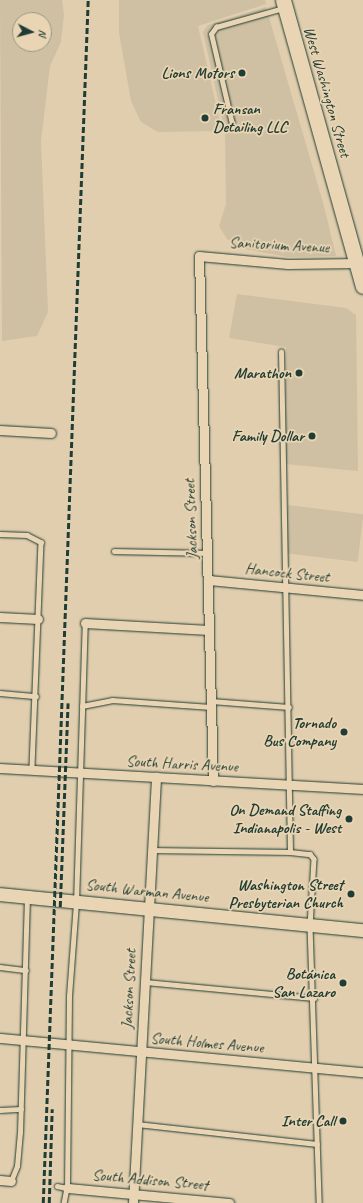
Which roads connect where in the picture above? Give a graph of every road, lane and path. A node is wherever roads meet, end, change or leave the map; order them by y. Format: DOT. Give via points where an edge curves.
graph roads {
  1 [pos="284,4"];
  2 [pos="232,124"];
  3 [pos="199,256"];
  4 [pos="356,263"];
  5 [pos="363,286"];
  6 [pos="281,352"];
  7 [pos="0,430"];
  8 [pos="51,433"];
  9 [pos="0,534"];
  10 [pos="114,551"];
  11 [pos="207,553"];
  12 [pos="208,580"];
  13 [pos="286,588"];
  14 [pos="363,595"];
  15 [pos="0,617"];
  16 [pos="38,619"];
  17 [pos="85,623"];
  18 [pos="209,630"];
  19 [pos="0,693"];
  20 [pos="36,696"];
  21 [pos="211,704"];
  22 [pos="82,706"];
  23 [pos="289,706"];
  24 [pos="0,768"];
  25 [pos="32,770"];
  26 [pos="80,773"];
  27 [pos="156,777"];
  28 [pos="213,781"];
  29 [pos="291,785"];
  30 [pos="363,789"];
  31 [pos="152,850"];
  32 [pos="290,852"];
  33 [pos="0,894"];
  34 [pos="27,897"];
  35 [pos="76,901"];
  36 [pos="149,909"];
  37 [pos="311,924"];
  38 [pos="363,930"];
  39 [pos="0,967"];
  40 [pos="26,970"];
  41 [pos="145,982"];
  42 [pos="314,998"];
  43 [pos="0,1038"];
  44 [pos="23,1040"];
  45 [pos="70,1045"];
  46 [pos="141,1052"];
  47 [pos="315,1068"];
  48 [pos="363,1072"];
  49 [pos="21,1109"];
  50 [pos="0,1110"];
  51 [pos="137,1124"];
  52 [pos="317,1144"];
  53 [pos="0,1180"];
  54 [pos="11,1181"];
  55 [pos="57,1186"];
  56 [pos="67,1188"];
  57 [pos="133,1199"];
  58 [pos="64,1203"];
  59 [pos="229,1203"];
  60 [pos="319,1203"];
  1 -- 2 [label="lane" via="216,27 211,34"];
  1 -- 4 [label="main road, West Washington Street"];
  3 -- 4 [label="street, Sanitorium Avenue" via="288,264"];
  3 -- 11 [label="street, Jackson Street"];
  4 -- 5 [label="main road, West Washington Street"];
  6 -- 13 [label="lane"];
  7 -- 8 [label="street"];
  9 -- 16 [label="lane" via="27,535 41,542"];
  10 -- 11 [label="lane"];
  11 -- 12 [label="street, Jackson Street"];
  12 -- 13 [label="street, Hancock Street"];
  12 -- 18 [label="street, Jackson Street"];
  13 -- 14 [label="street, Hancock Street"];
  13 -- 23 [label="lane"];
  15 -- 16 [label="street"];
  16 -- 20 [label="lane"];
  17 -- 18 [label="street"];
  17 -- 22 [label="lane"];
  18 -- 21 [label="street, Jackson Street"];
  19 -- 20 [label="lane"];
  20 -- 25 [label="lane"];
  21 -- 22 [label="lane" via="112,700"];
  21 -- 23 [label="lane"];
  21 -- 28 [label="street, Jackson Street"];
  22 -- 26 [label="lane"];
  23 -- 29 [label="lane"];
  24 -- 25 [label="street, South Harris Avenue"];
  25 -- 26 [label="street, South Harris Avenue"];
  26 -- 27 [label="street, South Harris Avenue"];
  26 -- 35 [label="lane"];
  27 -- 28 [label="street, South Harris Avenue"];
  27 -- 31 [label="street, Jackson Street"];
  28 -- 29 [label="street, South Harris Avenue"];
  29 -- 30 [label="street, South Harris Avenue"];
  29 -- 32 [label="lane"];
  31 -- 32 [label="lane"];
  31 -- 36 [label="street, Jackson Street"];
  32 -- 37 [label="lane" via="310,854 314,859"];
  33 -- 34 [label="main road, South Warman Avenue"];
  34 -- 35 [label="main road, South Warman Avenue"];
  34 -- 40 [label="lane"];
  35 -- 36 [label="main road, South Warman Avenue"];
  35 -- 45 [label="lane" via="69,996"];
  36 -- 37 [label="main road, South Warman Avenue"];
  36 -- 41 [label="street, Jackson Street"];
  37 -- 38 [label="main road, South Warman Avenue"];
  37 -- 42 [label="lane"];
  39 -- 40 [label="lane"];
  40 -- 44 [label="lane"];
  41 -- 42 [label="lane"];
  41 -- 46 [label="street, Jackson Street"];
  42 -- 47 [label="lane"];
  43 -- 44 [label="street, South Holmes Avenue"];
  44 -- 45 [label="street, South Holmes Avenue"];
  44 -- 49 [label="lane"];
  45 -- 46 [label="street, South Holmes Avenue"];
  45 -- 56 [label="lane"];
  46 -- 47 [label="street, South Holmes Avenue"];
  46 -- 51 [label="street, Jackson Street"];
  47 -- 48 [label="street, South Holmes Avenue"];
  47 -- 52 [label="lane"];
  49 -- 50 [label="lane"];
  49 -- 54 [label="lane" via="17,1166"];
  51 -- 52 [label="lane"];
  51 -- 57 [label="street, Jackson Street"];
  52 -- 60 [label="lane"];
  53 -- 54 [label="street"];
  55 -- 56 [label="lane"];
  56 -- 57 [label="street, South Addison Street"];
  56 -- 58 [label="lane"];
  57 -- 59 [label="street, South Addison Street"];
}
